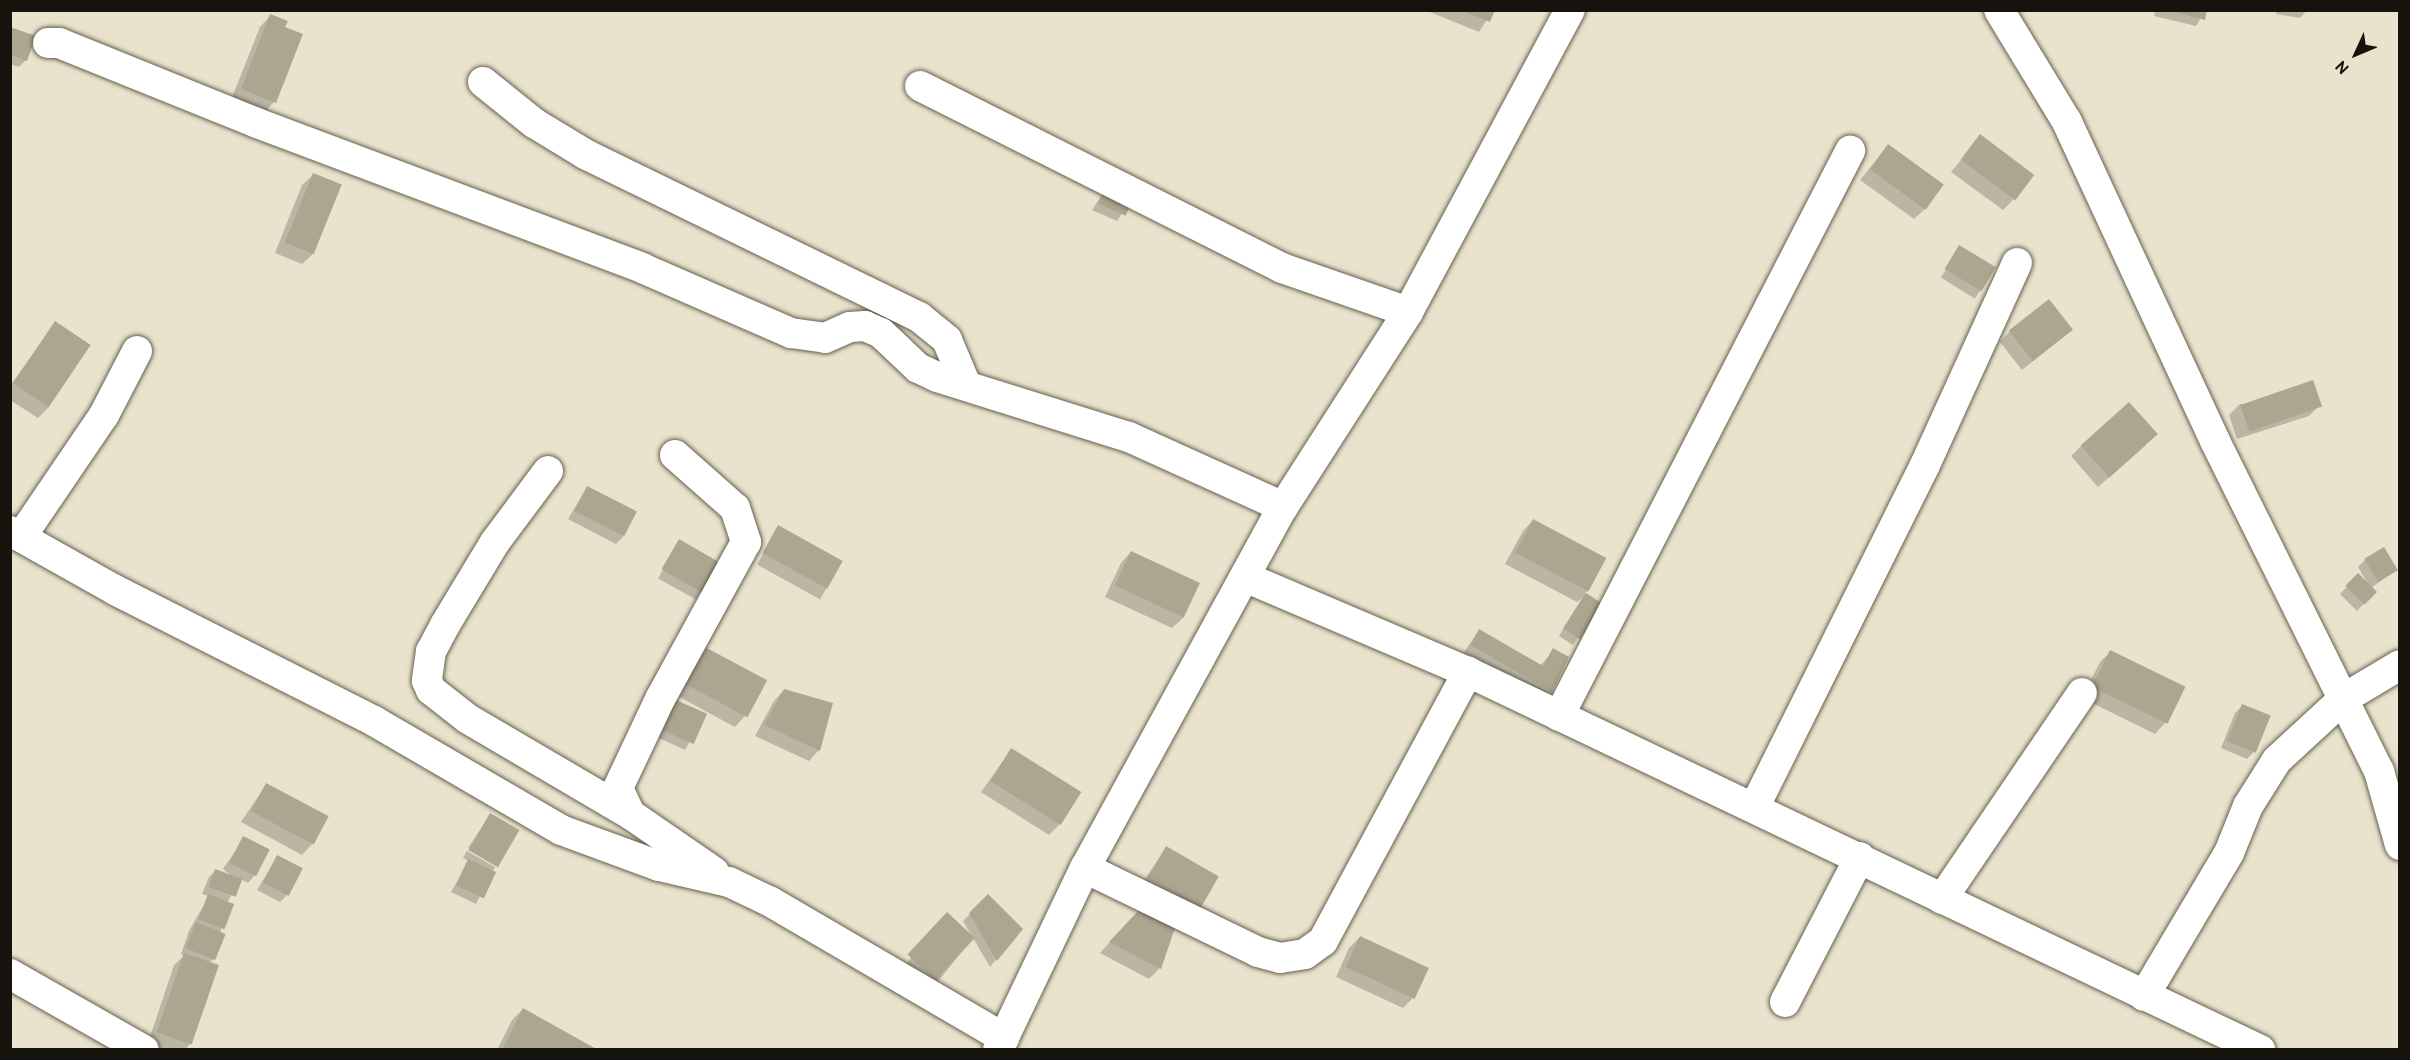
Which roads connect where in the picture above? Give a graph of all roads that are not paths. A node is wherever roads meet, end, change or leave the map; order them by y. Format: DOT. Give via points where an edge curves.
graph roads {
  1 [pos="1570,10"];
  2 [pos="2000,10"];
  3 [pos="48,43"];
  4 [pos="483,82"];
  5 [pos="920,86"];
  6 [pos="1850,151"];
  7 [pos="2017,262"];
  8 [pos="1408,312"];
  9 [pos="137,351"];
  10 [pos="966,385"];
  11 [pos="675,455"];
  12 [pos="548,471"];
  13 [pos="1283,507"];
  14 [pos="16,534"];
  15 [pos="1245,577"];
  16 [pos="2400,665"];
  17 [pos="1468,672"];
  18 [pos="2082,693"];
  19 [pos="2343,699"];
  20 [pos="1559,716"];
  21 [pos="1755,806"];
  22 [pos="630,814"];
  23 [pos="2400,845"];
  24 [pos="1860,857"];
  25 [pos="1085,868"];
  26 [pos="729,882"];
  27 [pos="1942,899"];
  28 [pos="10,974"];
  29 [pos="2144,996"];
  30 [pos="1785,1002"];
  31 [pos="1001,1044"];
  32 [pos="144,1050"];
  33 [pos="2260,1050"];
  1 -- 8 [label="street"];
  2 -- 19 [label="street" via="2067,122 2215,441"];
  3 -- 10 [label="street" via="59,43 257,123 642,268 791,333 825,338 850,327 865,326 881,333 918,368"];
  4 -- 10 [label="street" via="534,123 585,154 919,317 947,340"];
  5 -- 8 [label="street" via="1282,268"];
  6 -- 20 [label="street"];
  7 -- 21 [label="street" via="1925,465"];
  8 -- 13 [label="street"];
  9 -- 14 [label="street" via="104,415"];
  10 -- 13 [label="street" via="1130,437"];
  11 -- 22 [label="street" via="735,508 746,542 634,749 618,788"];
  12 -- 22 [label="street" via="495,542 445,625 432,651 427,681 431,690 468,718"];
  13 -- 15 [label="street"];
  14 -- 26 [label="street" via="115,590 374,721 561,830 659,866"];
  15 -- 17 [label="street"];
  15 -- 25 [label="street"];
  16 -- 19 [label="street"];
  17 -- 20 [label="street"];
  17 -- 25 [label="street" via="1323,941 1305,954 1280,958 1258,952"];
  18 -- 27 [label="street"];
  19 -- 23 [label="street" via="2379,771"];
  19 -- 29 [label="street" via="2277,760 2248,806 2229,853"];
  20 -- 21 [label="street"];
  21 -- 24 [label="street"];
  22 -- 26 [label="street"];
  24 -- 27 [label="street"];
  24 -- 30 [label="street"];
  25 -- 31 [label="street"];
  26 -- 31 [label="street" via="771,902"];
  27 -- 29 [label="street"];
  28 -- 32 [label="street"];
  29 -- 33 [label="street"];
}
